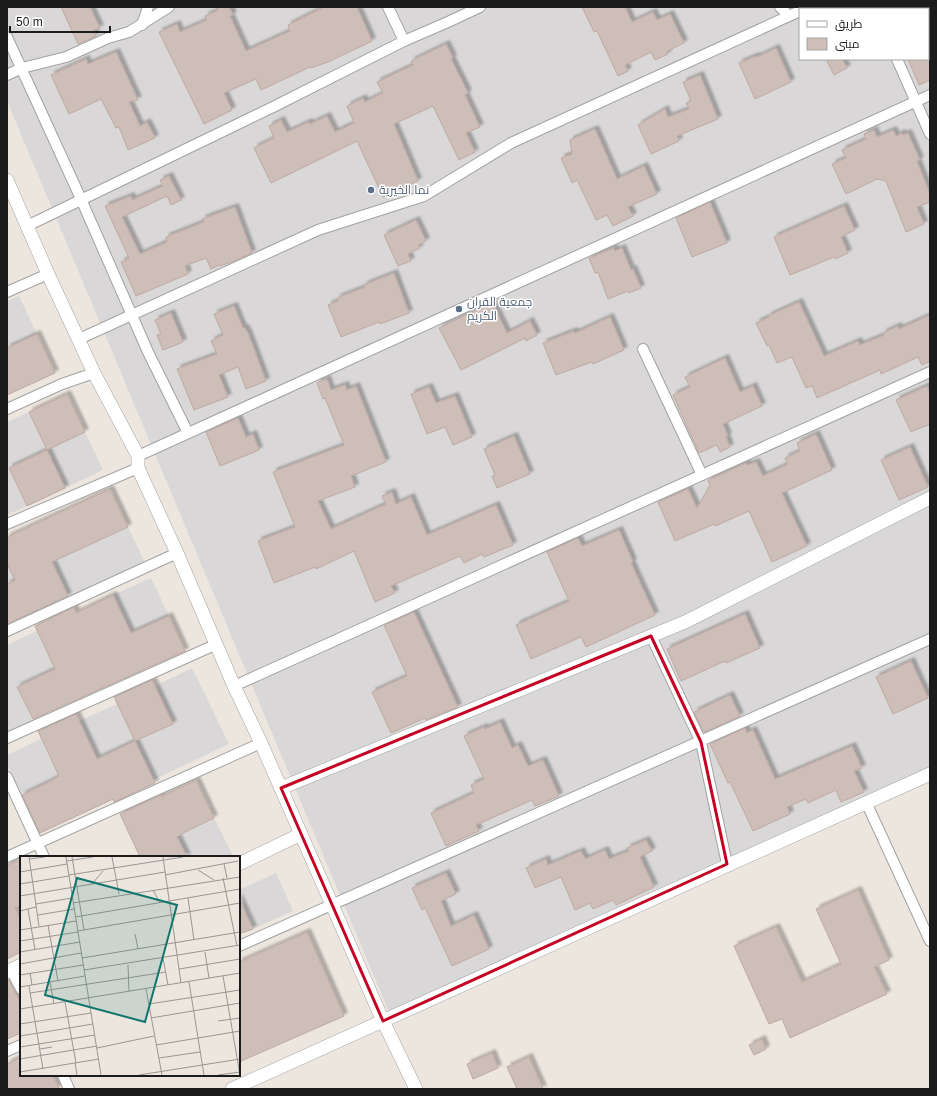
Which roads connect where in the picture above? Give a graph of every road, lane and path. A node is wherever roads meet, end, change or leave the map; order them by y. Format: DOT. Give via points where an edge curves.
graph roads {
  1 [pos="148,7"];
  2 [pos="168,7"];
  3 [pos="388,7"];
  4 [pos="480,7"];
  5 [pos="780,7"];
  6 [pos="799,11"];
  7 [pos="789,16"];
  8 [pos="142,25"];
  9 [pos="7,37"];
  10 [pos="404,41"];
  11 [pos="897,60"];
  12 [pos="22,69"];
  13 [pos="7,75"];
  14 [pos="930,95"];
  15 [pos="916,101"];
  16 [pos="930,134"];
  17 [pos="7,180"];
  18 [pos="81,199"];
  19 [pos="27,226"];
  20 [pos="48,274"];
  21 [pos="7,292"];
  22 [pos="132,315"];
  23 [pos="79,339"];
  24 [pos="643,349"];
  25 [pos="930,372"];
  26 [pos="94,373"];
  27 [pos="7,409"];
  28 [pos="188,433"];
  29 [pos="138,462"];
  30 [pos="702,475"];
  31 [pos="930,498"];
  32 [pos="7,524"];
  33 [pos="177,553"];
  34 [pos="7,631"];
  35 [pos="651,636"];
  36 [pos="930,639"];
  37 [pos="217,644"];
  38 [pos="234,686"];
  39 [pos="7,738"];
  40 [pos="702,742"];
  41 [pos="261,743"];
  42 [pos="930,774"];
  43 [pos="7,777"];
  44 [pos="281,788"];
  45 [pos="866,802"];
  46 [pos="301,834"];
  47 [pos="38,843"];
  48 [pos="7,856"];
  49 [pos="44,856"];
  50 [pos="240,864"];
  51 [pos="727,864"];
  52 [pos="332,904"];
  53 [pos="929,935"];
  54 [pos="240,946"];
  55 [pos="13,969"];
  56 [pos="20,986"];
  57 [pos="383,1020"];
  58 [pos="20,1045"];
  59 [pos="7,1051"];
  60 [pos="64,1076"];
  61 [pos="70,1089"];
  62 [pos="232,1089"];
  63 [pos="416,1089"];
  1 -- 8 [label="street"];
  2 -- 8 [label="street"];
  3 -- 10 [label="street"];
  4 -- 10 [label="street"];
  5 -- 7 [label="street"];
  6 -- 7 [label="street"];
  7 -- 22 [label="street" via="511,143 424,196 318,230"];
  8 -- 12 [label="street" via="66,57"];
  9 -- 12 [label="street"];
  10 -- 18 [label="street"];
  11 -- 15 [label="street"];
  12 -- 13 [label="street"];
  12 -- 18 [label="street"];
  14 -- 15 [label="street"];
  15 -- 16 [label="street"];
  15 -- 28 [label="street"];
  17 -- 19 [label="street"];
  18 -- 19 [label="street"];
  18 -- 22 [label="street"];
  19 -- 20 [label="street"];
  20 -- 21 [label="street"];
  20 -- 23 [label="street"];
  22 -- 23 [label="street"];
  22 -- 28 [label="street"];
  23 -- 26 [label="street"];
  24 -- 30 [label="street"];
  25 -- 30 [label="street"];
  26 -- 27 [label="street" via="62,384"];
  26 -- 29 [label="street"];
  28 -- 29 [label="street"];
  29 -- 32 [label="street"];
  29 -- 33 [label="street"];
  30 -- 38 [label="street"];
  31 -- 35 [label="street" via="686,622"];
  33 -- 34 [label="street"];
  33 -- 37 [label="street"];
  35 -- 40 [label="street"];
  35 -- 44 [label="street"];
  36 -- 40 [label="street"];
  37 -- 38 [label="street"];
  37 -- 39 [label="street"];
  38 -- 41 [label="street"];
  40 -- 51 [label="street"];
  40 -- 52 [label="street"];
  41 -- 44 [label="street"];
  41 -- 47 [label="street"];
  42 -- 45 [label="street"];
  43 -- 47 [label="street"];
  44 -- 46 [label="street"];
  45 -- 51 [label="street"];
  45 -- 53 [label="street"];
  46 -- 50 [label="street"];
  46 -- 52 [label="street"];
  47 -- 48 [label="street"];
  47 -- 49 [label="street"];
  51 -- 57 [label="street"];
  52 -- 54 [label="street"];
  52 -- 57 [label="street"];
  55 -- 56 [label="street"];
  57 -- 62 [label="street"];
  57 -- 63 [label="street"];
  58 -- 59 [label="street"];
  60 -- 61 [label="street"];
}
